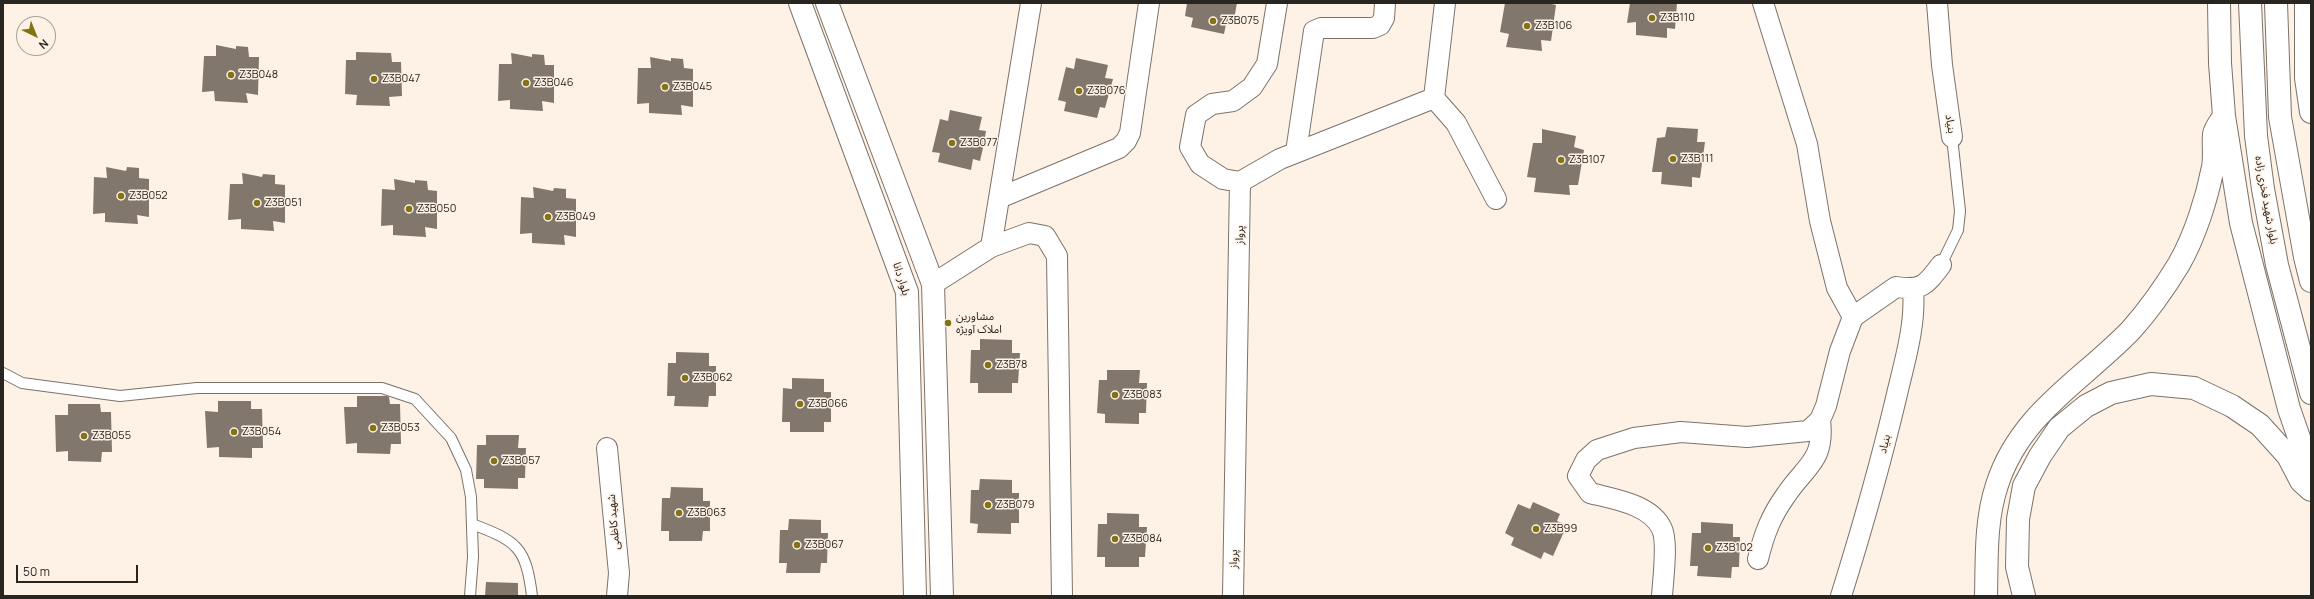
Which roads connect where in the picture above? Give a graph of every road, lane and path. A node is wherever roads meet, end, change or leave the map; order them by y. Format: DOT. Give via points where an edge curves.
graph roads {
  1 [pos="800,3"];
  2 [pos="827,3"];
  3 [pos="1031,3"];
  4 [pos="1149,3"];
  5 [pos="1277,3"];
  6 [pos="1385,3"];
  7 [pos="1445,3"];
  8 [pos="1763,3"];
  9 [pos="1937,3"];
  10 [pos="2219,3"];
  11 [pos="2250,3"];
  12 [pos="2276,3"];
  13 [pos="2306,3"];
  14 [pos="1434,98"];
  15 [pos="2311,112"];
  16 [pos="2224,116"];
  17 [pos="1952,137"];
  18 [pos="1296,152"];
  19 [pos="1240,182"];
  20 [pos="999,198"];
  21 [pos="1496,199"];
  22 [pos="991,247"];
  23 [pos="1941,265"];
  24 [pos="2311,282"];
  25 [pos="933,284"];
  26 [pos="1912,289"];
  27 [pos="1853,317"];
  28 [pos="3,373"];
  29 [pos="2311,393"];
  30 [pos="1820,420"];
  31 [pos="607,448"];
  32 [pos="2311,472"];
  33 [pos="2311,490"];
  34 [pos="472,524"];
  35 [pos="1758,559"];
  36 [pos="470,596"];
  37 [pos="532,596"];
  38 [pos="617,596"];
  39 [pos="915,596"];
  40 [pos="942,596"];
  41 [pos="1062,596"];
  42 [pos="1233,596"];
  43 [pos="1662,596"];
  44 [pos="1841,596"];
  45 [pos="1986,596"];
  46 [pos="2024,596"];
  1 -- 39 [label="main road, بلوار دانا" via="907,292"];
  2 -- 25 [label="main road"];
  3 -- 20 [label="street"];
  4 -- 20 [label="street" via="1130,133 1126,141 1119,148"];
  5 -- 19 [label="street" via="1267,64 1252,87 1233,101 1212,104 1196,115 1192,132 1190,147 1200,164 1223,179"];
  6 -- 18 [label="street" via="1384,18 1380,25 1373,28 1321,28 1314,31"];
  7 -- 14 [label="street"];
  8 -- 27 [label="street" via="1807,144 1820,221 1837,288"];
  9 -- 17 [label="street, بنیاد"];
  10 -- 16 [label="main road"];
  11 -- 29 [label="main road, بلوار شهید فخری زاده" via="2256,136 2263,189 2277,265"];
  12 -- 24 [label="main road" via="2280,117"];
  13 -- 15 [label="main road" via="2306,78"];
  14 -- 18 [label="street"];
  14 -- 21 [label="street" via="1456,123"];
  16 -- 32 [label="main road" via="2241,223 2289,409"];
  16 -- 45 [label="main road" via="2214,132 2214,166 2204,204 2180,262 2153,303 2131,330 2060,392 2030,424 2012,450 1997,485 1990,510 1986,542"];
  17 -- 23 [label="lane, بنیاد" via="1960,211 1958,230"];
  18 -- 19 [label="street"];
  19 -- 42 [label="street, پرواز"];
  20 -- 22 [label="street"];
  22 -- 25 [label="street"];
  22 -- 41 [label="street" via="1029,233 1045,236 1057,256"];
  23 -- 26 [label="street" via="1928,282"];
  25 -- 40 [label="main road"];
  26 -- 27 [label="street" via="1896,287"];
  26 -- 44 [label="street, بنیاد" via="1915,308 1907,352 1875,486"];
  27 -- 30 [label="street" via="1840,351"];
  28 -- 34 [label="lane" via="22,383 120,396 197,388 382,388 415,400 450,438 466,470"];
  30 -- 35 [label="street" via="1822,435 1819,453 1786,494 1767,526"];
  30 -- 43 [label="street" via="1808,431 1747,437 1682,432 1634,438 1597,450 1586,460 1578,476 1590,493 1627,503 1650,513 1662,529"];
  31 -- 38 [label="street, شهید کاظمی" via="619,573"];
  33 -- 46 [label="main road" via="2301,481 2288,456 2260,425 2232,406 2194,388 2151,384 2111,393 2086,406 2058,428 2024,486 2018,519 2017,567"];
  34 -- 36 [label="lane"];
  34 -- 37 [label="lane" via="496,533 518,547 529,568"];
}
